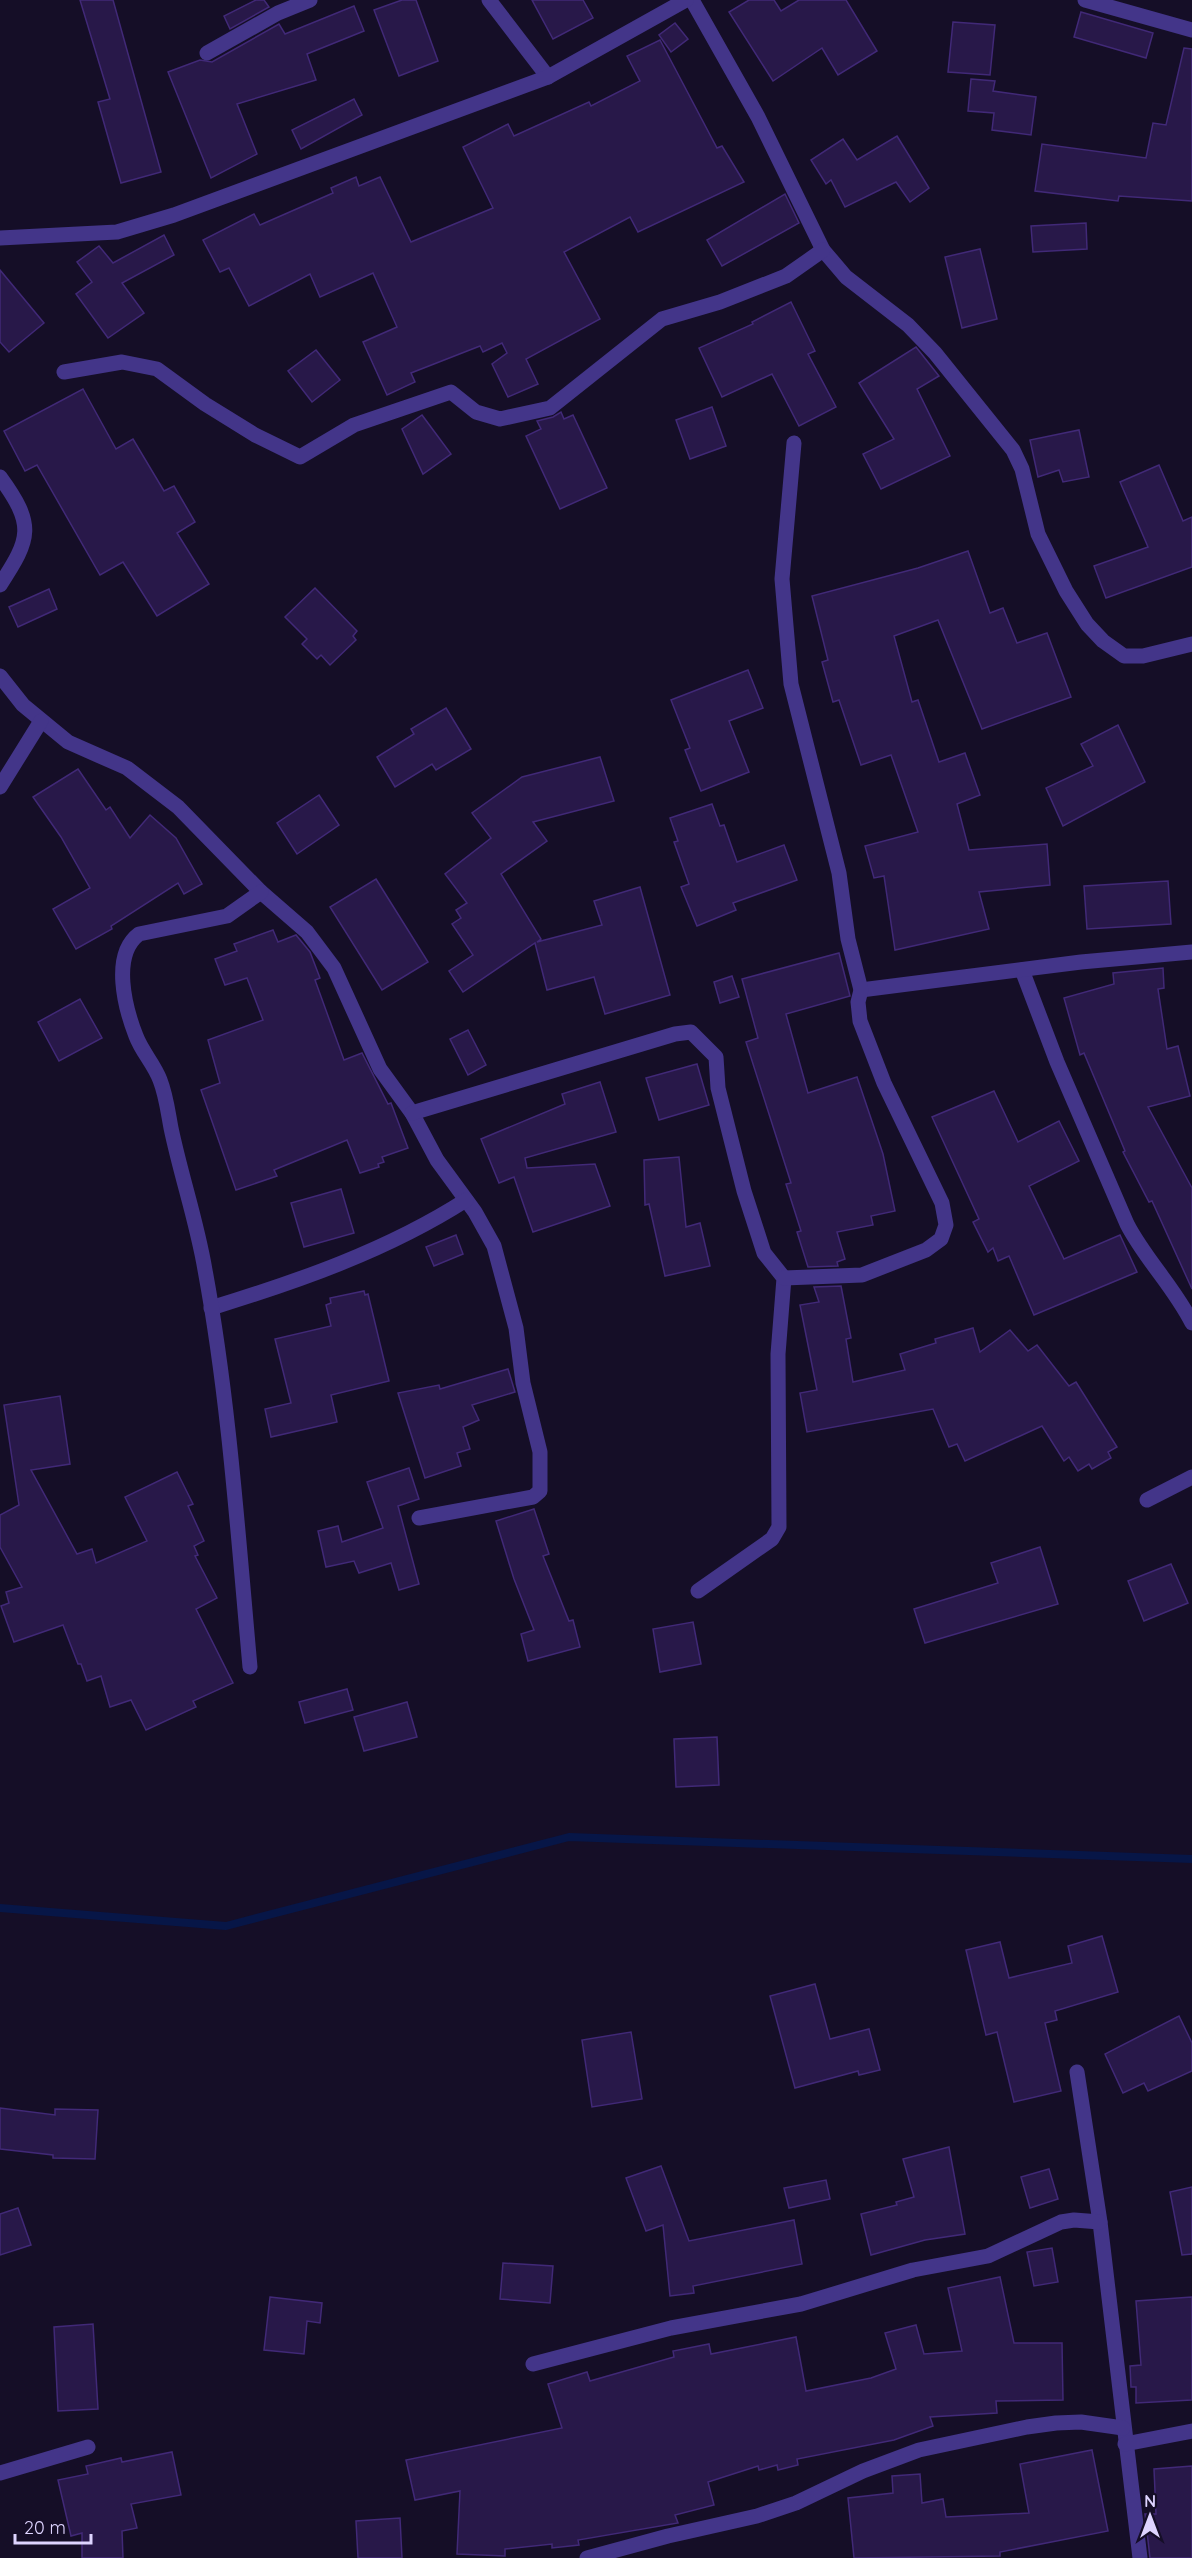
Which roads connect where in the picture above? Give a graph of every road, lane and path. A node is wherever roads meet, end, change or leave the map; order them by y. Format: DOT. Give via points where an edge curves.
graph roads {
  1 [pos="310,0"];
  2 [pos="489,0"];
  3 [pos="686,0"];
  4 [pos="692,0"];
  5 [pos="1085,0"];
  6 [pos="1192,30"];
  7 [pos="207,53"];
  8 [pos="548,77"];
  9 [pos="0,238"];
  10 [pos="823,250"];
  11 [pos="64,372"];
  12 [pos="794,443"];
  13 [pos="0,477"];
  14 [pos="0,585"];
  15 [pos="1192,644"];
  16 [pos="0,676"];
  17 [pos="41,721"];
  18 [pos="0,787"];
  19 [pos="261,892"];
  20 [pos="1192,952"];
  21 [pos="1022,970"];
  22 [pos="861,990"];
  23 [pos="412,1113"];
  24 [pos="466,1200"];
  25 [pos="784,1278"];
  26 [pos="211,1308"];
  27 [pos="1192,1323"];
  28 [pos="1192,1476"];
  29 [pos="1147,1500"];
  30 [pos="419,1518"];
  31 [pos="698,1591"];
  32 [pos="250,1667"];
  33 [pos="1077,2072"];
  34 [pos="1100,2222"];
  35 [pos="533,2364"];
  36 [pos="1192,2431"];
  37 [pos="1124,2436"];
  38 [pos="88,2447"];
  39 [pos="0,2473"];
  40 [pos="588,2558"];
  41 [pos="1140,2558"];
  1 -- 7 [label="street" via="278,13"];
  2 -- 8 [label="street"];
  3 -- 8 [label="street"];
  4 -- 10 [label="street" via="758,117"];
  5 -- 6 [label="street"];
  8 -- 9 [label="street" via="117,232"];
  10 -- 11 [label="street" via="786,276 662,319 550,408 500,419 476,412 451,392 354,425 300,457 255,435 157,369 122,362"];
  10 -- 15 [label="street" via="846,277 908,325 935,353 1013,450 1022,469 1038,534 1087,624 1124,656 1143,656"];
  12 -- 22 [label="street" via="782,579 791,684 839,873"];
  13 -- 14 [label="street" via="23,516 26,537"];
  16 -- 17 [label="street"];
  17 -- 18 [label="street"];
  17 -- 19 [label="street" via="68,742 143,777"];
  19 -- 23 [label="street" via="307,932 334,968 380,1069"];
  19 -- 26 [label="street" via="227,916 139,934 132,939 124,963 126,1003 136,1037 160,1080 180,1172 190,1197"];
  20 -- 21 [label="street"];
  21 -- 22 [label="street"];
  21 -- 27 [label="street" via="1057,1062 1136,1242 1163,1275"];
  22 -- 25 [label="street" via="860,1021 884,1083 942,1203 946,1226 941,1239 926,1250 862,1275"];
  23 -- 24 [label="street" via="437,1160"];
  23 -- 25 [label="street" via="691,1032 716,1057 718,1089 744,1191 765,1253"];
  24 -- 26 [label="street" via="430,1223 366,1252"];
  24 -- 30 [label="street" via="494,1246 516,1328 523,1383 540,1452 540,1491 533,1497"];
  25 -- 31 [label="street" via="778,1354 779,1527 772,1539"];
  26 -- 32 [label="street"];
  28 -- 29 [label="street"];
  33 -- 34 [label="street"];
  34 -- 35 [label="street" via="1061,2222 988,2256 913,2270 801,2304 671,2328"];
  34 -- 37 [label="street"];
  36 -- 37 [label="street"];
  37 -- 40 [label="street" via="1082,2422 1056,2423 919,2450 757,2516"];
  37 -- 41 [label="street"];
  38 -- 39 [label="street"];
}
